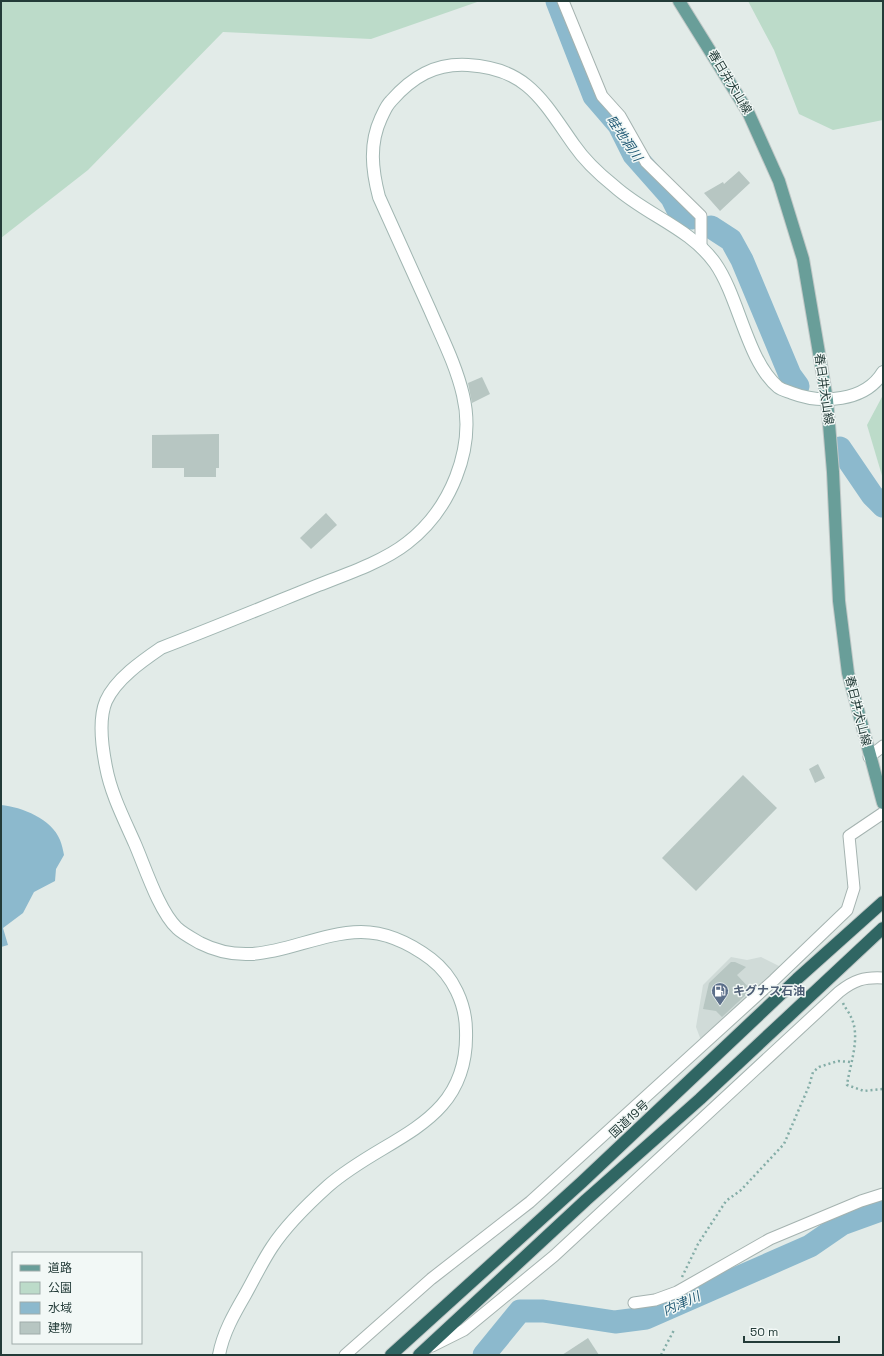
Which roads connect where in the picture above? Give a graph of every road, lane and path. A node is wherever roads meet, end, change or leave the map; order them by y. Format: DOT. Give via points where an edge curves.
graph roads {
  1 [pos="563,1"];
  2 [pos="679,1"];
  3 [pos="701,247"];
  4 [pos="883,372"];
  5 [pos="827,400"];
  6 [pos="883,746"];
  7 [pos="869,757"];
  8 [pos="883,803"];
  9 [pos="883,813"];
  10 [pos="883,902"];
  11 [pos="883,928"];
  12 [pos="883,978"];
  13 [pos="839,992"];
  14 [pos="850,1062"];
  15 [pos="883,1089"];
  16 [pos="883,1194"];
  17 [pos="677,1292"];
  18 [pos="634,1304"];
  19 [pos="674,1330"];
  20 [pos="422,1353"];
  21 [pos="218,1355"];
  22 [pos="345,1355"];
  23 [pos="392,1355"];
  24 [pos="661,1355"];
  1 -- 3 [label="street" via="602,96 620,116 646,162 701,216"];
  2 -- 5 [label="main road, 春日井犬山線" via="748,112 779,181 803,259"];
  3 -- 5 [label="street" via="716,264 764,373 779,388 802,397"];
  3 -- 21 [label="street" via="678,229 628,200 591,166 532,89 511,74 487,66 461,64 423,73 406,84 387,104 376,130 372,153 374,175 379,197 453,361 464,396 465,439 459,472 444,501 427,524 406,544 367,565 161,648 136,665 119,682 106,701 102,725 103,741 106,768 113,791 158,900 176,927 200,943 226,953 251,954 284,949 337,935 362,932 392,937 415,947 441,967 454,986 464,1010 465,1055 458,1081 444,1105 426,1122 360,1161 297,1216 272,1247 239,1305 228,1325"];
  4 -- 5 [label="street" via="870,386 852,395"];
  5 -- 7 [label="main road, 春日井犬山線" via="839,601 848,673"];
  6 -- 7 [label="street"];
  7 -- 8 [label="main road, 春日井犬山線"];
  9 -- 22 [label="street" via="849,836 854,888 847,910 774,980 530,1202 431,1280"];
  10 -- 23 [label="highway, 国道19号"];
  11 -- 20 [label="highway"];
  12 -- 13 [label="street" via="872,977 852,981"];
  13 -- 14 [label="path" via="854,1027 855,1047"];
  13 -- 20 [label="street" via="554,1256 464,1330"];
  14 -- 15 [label="path" via="847,1085 864,1091"];
  14 -- 17 [label="path" via="838,1061 819,1067 813,1072 784,1144 741,1190 726,1201 698,1244 683,1273"];
  16 -- 17 [label="street" via="770,1239"];
  17 -- 18 [label="street"];
  19 -- 24 [label="path"];
}
